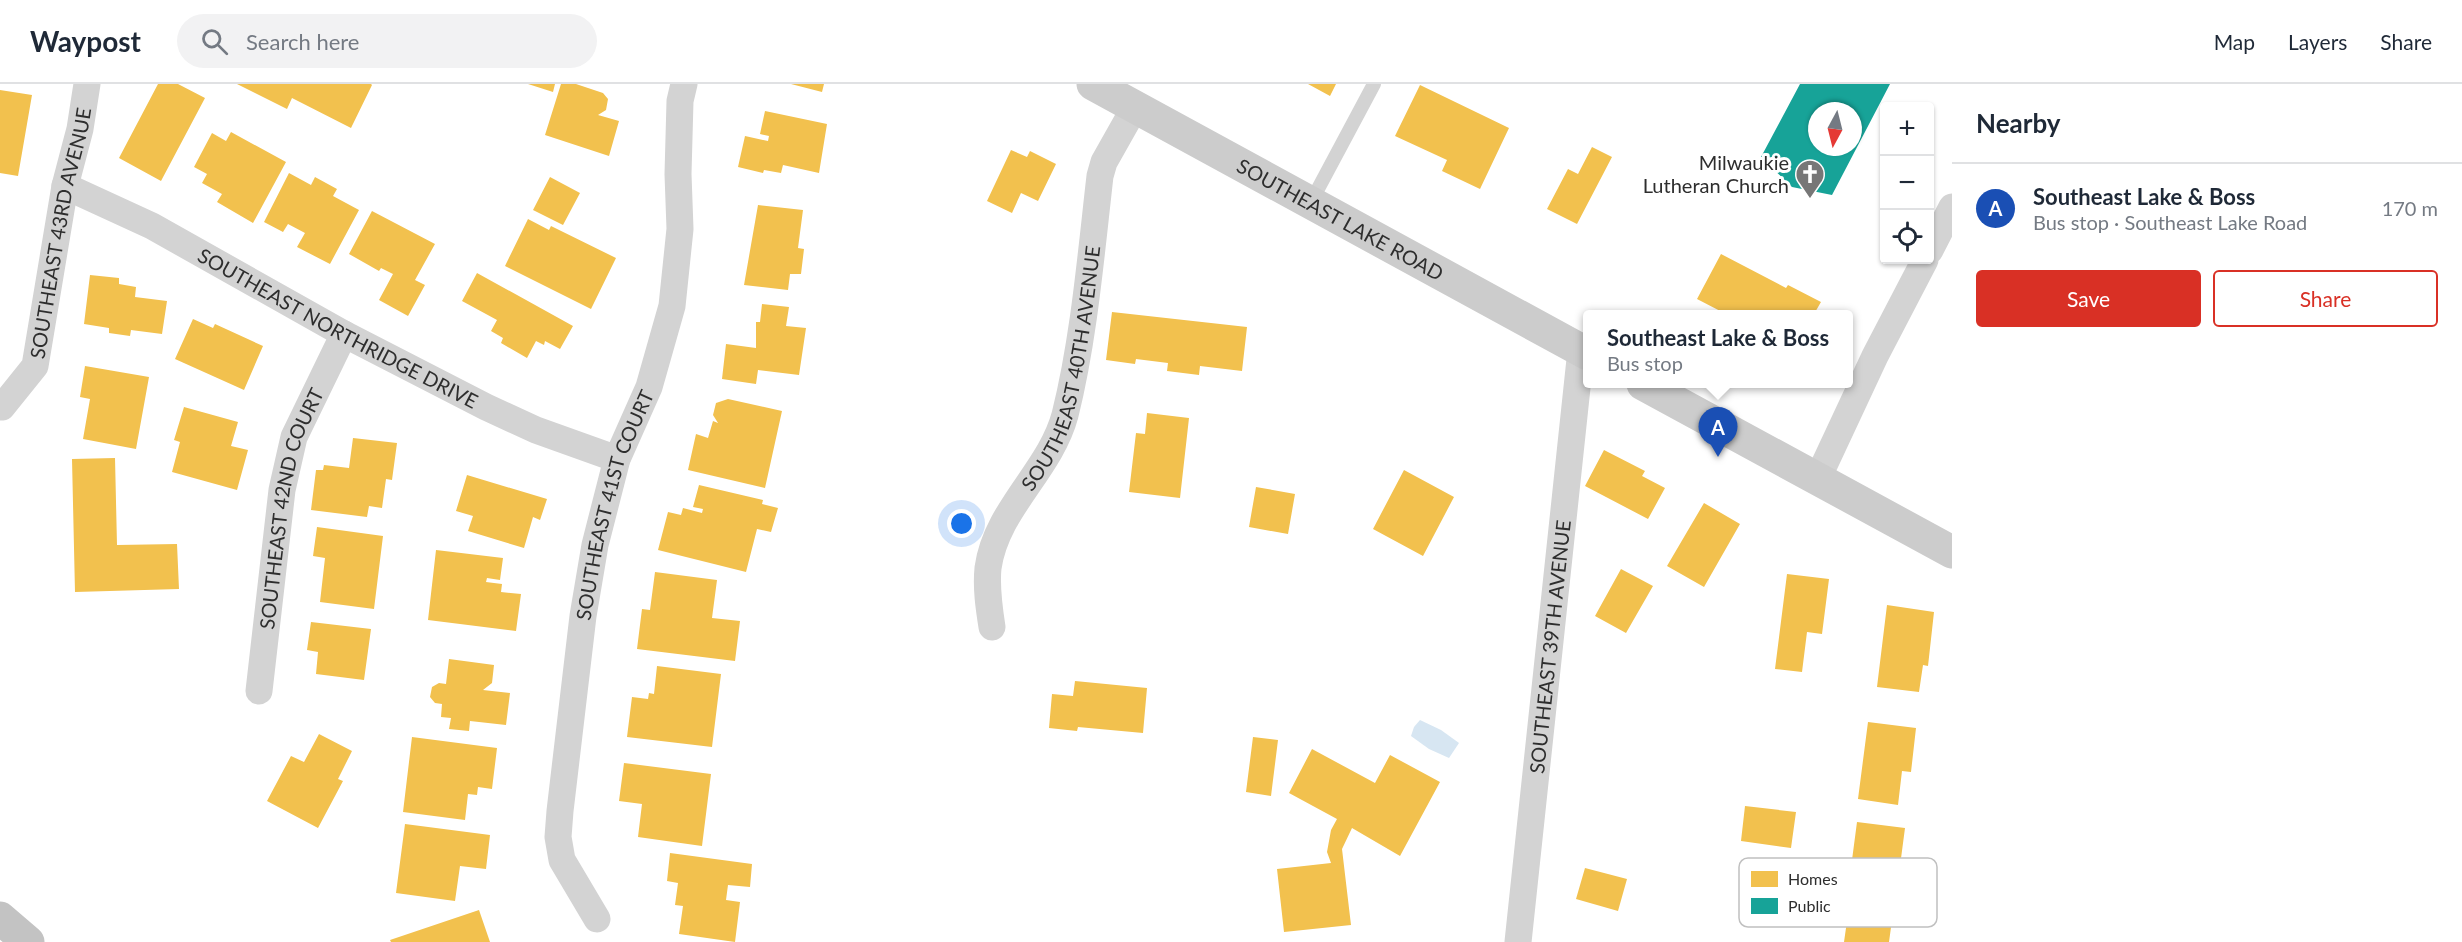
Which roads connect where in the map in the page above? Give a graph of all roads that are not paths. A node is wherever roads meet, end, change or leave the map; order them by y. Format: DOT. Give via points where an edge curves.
graph roads {
  1 [pos="87,84"];
  2 [pos="684,84"];
  3 [pos="1093,84"];
  4 [pos="1374,84"];
  5 [pos="1135,107"];
  6 [pos="65,186"];
  7 [pos="1311,202"];
  8 [pos="1952,207"];
  9 [pos="1934,241"];
  10 [pos="1923,264"];
  11 [pos="344,334"];
  12 [pos="1583,351"];
  13 [pos="1583,361"];
  14 [pos="1651,388"];
  15 [pos="2,407"];
  16 [pos="617,459"];
  17 [pos="1818,477"];
  18 [pos="1952,552"];
  19 [pos="992,627"];
  20 [pos="259,691"];
  21 [pos="0,918"];
  22 [pos="597,919"];
  23 [pos="28,942"];
  24 [pos="1518,942"];
  1 -- 6 [label="street, SOUTHEAST 43RD AVENUE"];
  2 -- 16 [label="street, SOUTHEAST 41ST COURT" via="680,101 680,229 672,306 649,387"];
  3 -- 5 [label="main road, SOUTHEAST LAKE ROAD"];
  4 -- 7 [label="lane"];
  5 -- 7 [label="main road, SOUTHEAST LAKE ROAD"];
  5 -- 19 [label="street, SOUTHEAST 40TH AVENUE" via="1100,176 1065,415 1055,442 1003,523 988,567"];
  6 -- 11 [label="street, SOUTHEAST NORTHRIDGE DRIVE" via="152,226"];
  6 -- 15 [label="street, SOUTHEAST 43RD AVENUE" via="35,366"];
  7 -- 12 [label="main road, SOUTHEAST LAKE ROAD"];
  8 -- 9 [label="street"];
  10 -- 17 [label="street"];
  11 -- 16 [label="street, SOUTHEAST NORTHRIDGE DRIVE" via="536,430"];
  11 -- 20 [label="street, SOUTHEAST 42ND COURT" via="294,437 282,490"];
  13 -- 24 [label="street, SOUTHEAST 39TH AVENUE"];
  14 -- 17 [label="main road"];
  16 -- 22 [label="street, SOUTHEAST 41ST COURT" via="595,545 583,616 558,837 562,860"];
  17 -- 18 [label="main road"];
  21 -- 23 [label="highway"];
}
